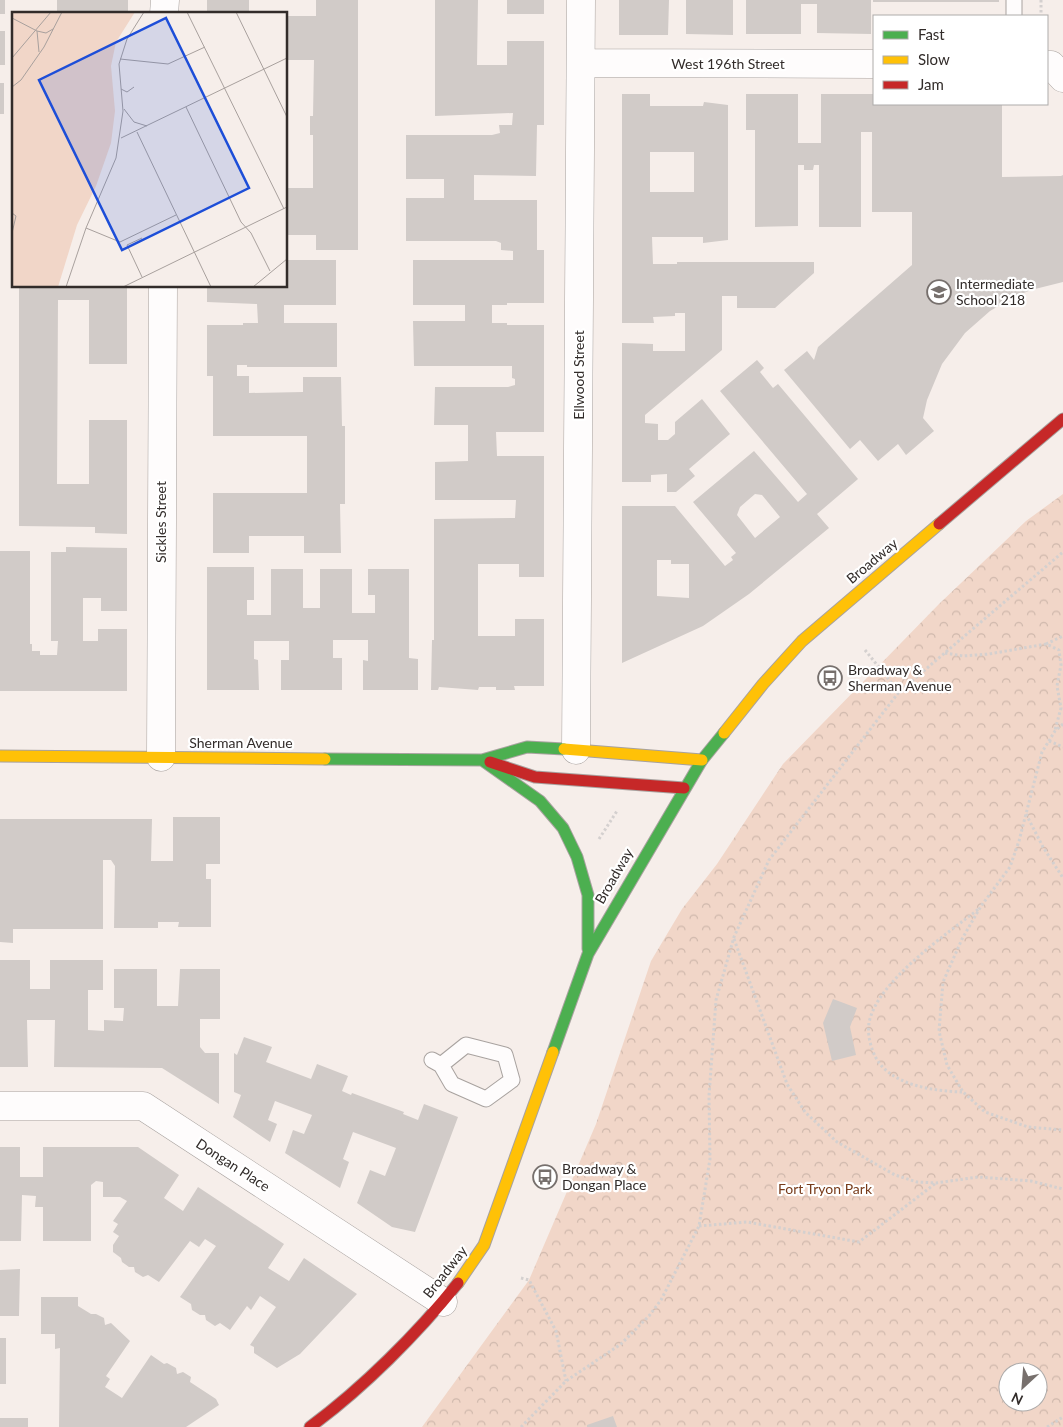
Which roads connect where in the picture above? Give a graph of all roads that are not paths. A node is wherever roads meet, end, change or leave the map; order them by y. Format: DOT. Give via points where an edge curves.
graph roads {
  1 [pos="581,0"];
  2 [pos="1014,0"];
  3 [pos="1014,15"];
  4 [pos="581,63"];
  5 [pos="873,64"];
  6 [pos="1048,65"];
  7 [pos="1063,78"];
  8 [pos="163,288"];
  9 [pos="1063,419"];
  10 [pos="576,750"];
  11 [pos="0,756"];
  12 [pos="161,757"];
  13 [pos="482,760"];
  14 [pos="702,760"];
  15 [pos="684,788"];
  16 [pos="588,954"];
  17 [pos="512,1080"];
  18 [pos="538,1092"];
  19 [pos="0,1106"];
  20 [pos="443,1302"];
  21 [pos="310,1427"];
  1 -- 4 [label="street, Ellwood Street"];
  2 -- 3 [label="lane"];
  4 -- 5 [label="street, West 196th Street"];
  4 -- 10 [label="street, Ellwood Street"];
  6 -- 7 [label="street"];
  8 -- 12 [label="street, Sickles Street"];
  9 -- 14 [label="main road, Broadway" via="802,641"];
  10 -- 13 [label="main road, Sherman Avenue" via="527,747"];
  10 -- 14 [label="main road, Sherman Avenue"];
  11 -- 12 [label="main road, Sherman Avenue"];
  12 -- 13 [label="main road, Sherman Avenue"];
  13 -- 15 [label="main road, Sherman Avenue" via="535,777"];
  13 -- 16 [label="main road" via="528,791 563,828 577,857 588,895"];
  14 -- 15 [label="main road, Broadway"];
  15 -- 16 [label="main road, Broadway"];
  16 -- 18 [label="main road, Broadway"];
  17 -- 17 [label="lane" via="505,1055 466,1045 437,1062 452,1084 486,1099"];
  17 -- 18 [label="lane"];
  18 -- 20 [label="main road, Broadway" via="484,1245"];
  19 -- 20 [label="street, Dongan Place" via="142,1106"];
  20 -- 21 [label="main road, Broadway" via="345,1400"];
}
